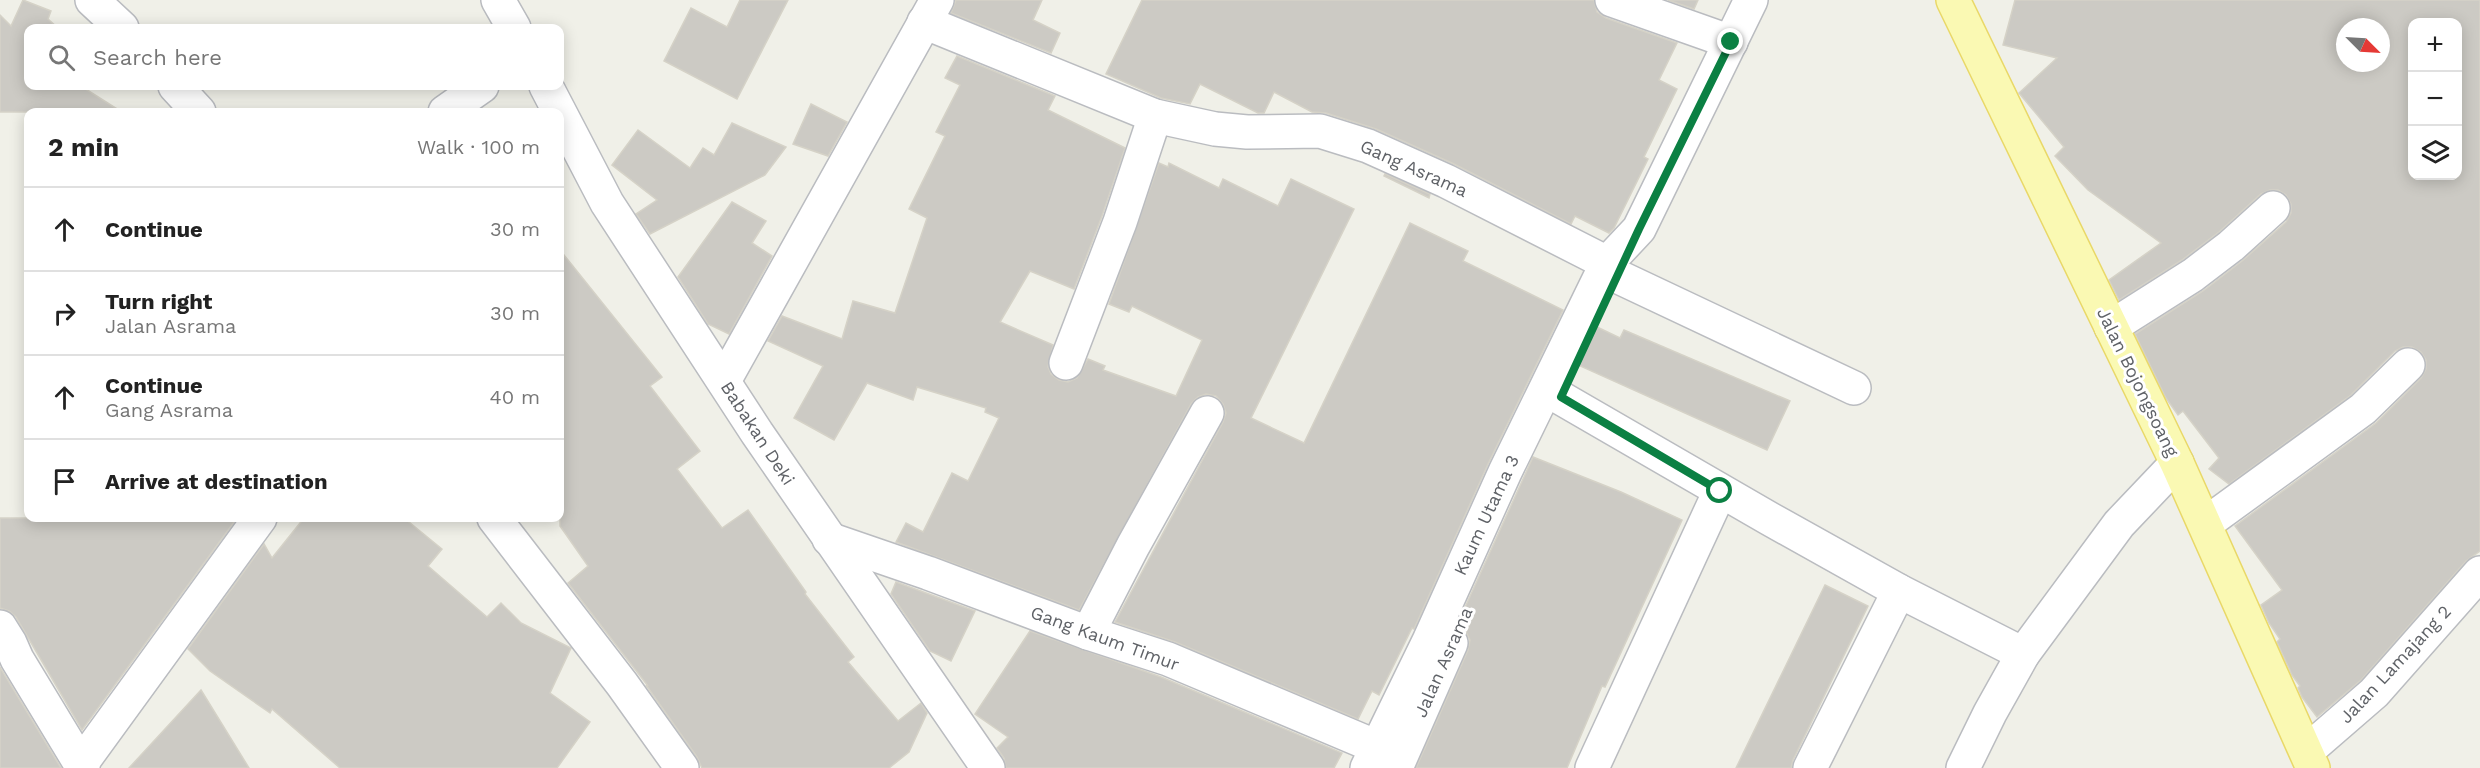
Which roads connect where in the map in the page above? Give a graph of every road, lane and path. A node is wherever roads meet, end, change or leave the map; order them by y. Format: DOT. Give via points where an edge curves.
graph roads {
  1 [pos="92,0"];
  2 [pos="498,0"];
  3 [pos="1612,0"];
  4 [pos="1751,0"];
  5 [pos="1953,0"];
  6 [pos="930,11"];
  7 [pos="118,24"];
  8 [pos="512,24"];
  9 [pos="1731,42"];
  10 [pos="179,90"];
  11 [pos="476,90"];
  12 [pos="548,90"];
  13 [pos="195,108"];
  14 [pos="451,108"];
  15 [pos="557,108"];
  16 [pos="1155,116"];
  17 [pos="564,121"];
  18 [pos="2274,208"];
  19 [pos="1610,270"];
  20 [pos="2111,327"];
  21 [pos="1066,363"];
  22 [pos="2408,365"];
  23 [pos="724,381"];
  24 [pos="1854,388"];
  25 [pos="1554,393"];
  26 [pos="1207,413"];
  27 [pos="2177,463"];
  28 [pos="1720,491"];
  29 [pos="257,522"];
  30 [pos="497,522"];
  31 [pos="2205,524"];
  32 [pos="829,539"];
  33 [pos="2480,573"];
  34 [pos="1899,591"];
  35 [pos="0,627"];
  36 [pos="1088,633"];
  37 [pos="2023,654"];
  38 [pos="2310,760"];
  39 [pos="1380,761"];
  40 [pos="82,766"];
  41 [pos="682,768"];
  42 [pos="988,768"];
  43 [pos="1592,768"];
  44 [pos="1810,768"];
  45 [pos="1963,768"];
  1 -- 7 [label="street"];
  2 -- 8 [label="street"];
  3 -- 9 [label="street"];
  4 -- 9 [label="street"];
  5 -- 20 [label="main road, Jalan Bojongsoang"];
  6 -- 16 [label="street, Gang Asrama"];
  6 -- 23 [label="street"];
  9 -- 19 [label="street" via="1639,229"];
  10 -- 13 [label="street"];
  11 -- 14 [label="street"];
  12 -- 15 [label="street, Babakan Deki"];
  16 -- 19 [label="street, Gang Asrama" via="1215,129 1320,132 1368,146 1446,181"];
  16 -- 21 [label="street"];
  17 -- 23 [label="street, Babakan Deki" via="607,203"];
  18 -- 20 [label="street" via="2193,275"];
  19 -- 24 [label="street, Gang Asrama"];
  19 -- 25 [label="street, Kaum Utama 3"];
  20 -- 27 [label="main road, Jalan Bojongsoang"];
  22 -- 31 [label="street" via="2363,409"];
  23 -- 32 [label="street, Babakan Deki"];
  25 -- 28 [label="street"];
  25 -- 39 [label="street, Kaum Utama 3" via="1505,472 1429,640"];
  26 -- 36 [label="street"];
  27 -- 31 [label="main road, Jalan Bojongsoang"];
  27 -- 37 [label="street" via="2119,524"];
  28 -- 34 [label="street"];
  28 -- 43 [label="street"];
  29 -- 40 [label="street"];
  30 -- 41 [label="street"];
  31 -- 38 [label="main road, Jalan Bojongsoang"];
  32 -- 36 [label="street, Gang Kaum Timur"];
  32 -- 42 [label="street, Babakan Deki"];
  33 -- 38 [label="street, Jalan Lamajang 2"];
  34 -- 37 [label="street"];
  34 -- 44 [label="street"];
  35 -- 40 [label="street"];
  36 -- 39 [label="street, Gang Kaum Timur" via="1168,659"];
  37 -- 45 [label="street"];
}
